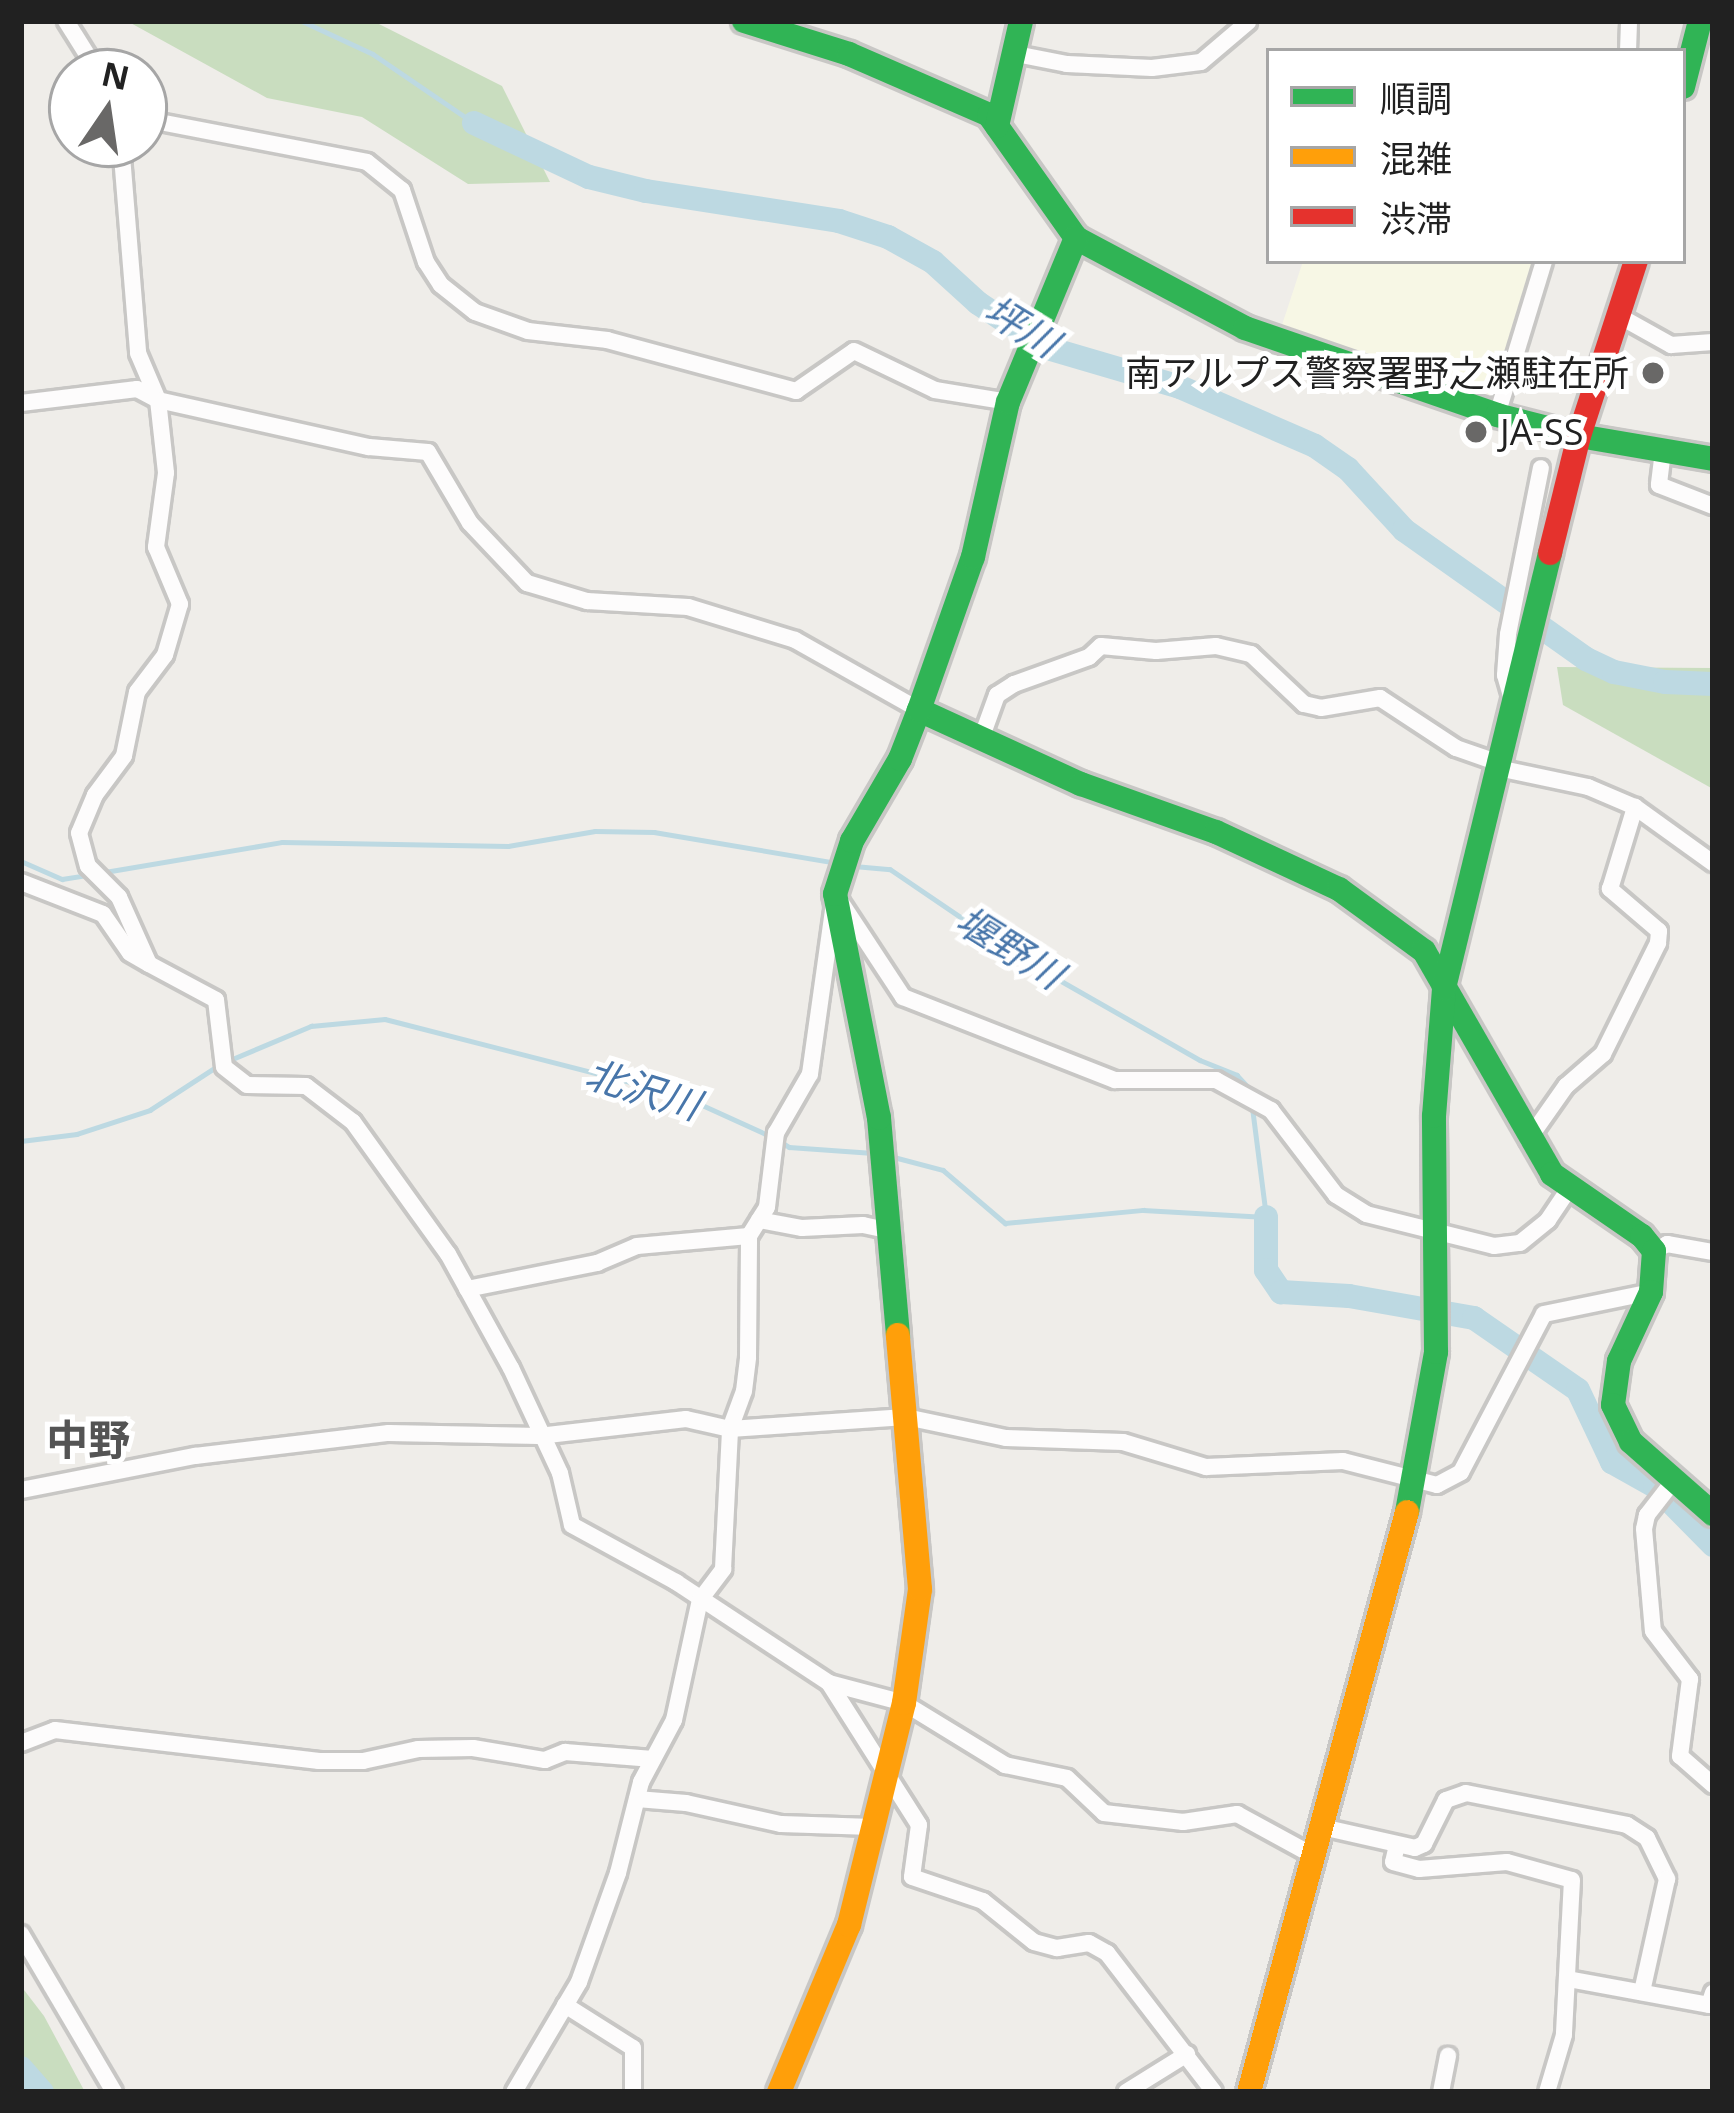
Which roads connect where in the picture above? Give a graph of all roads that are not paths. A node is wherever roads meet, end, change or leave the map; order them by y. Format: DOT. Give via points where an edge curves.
graph roads {
  1 [pos="66,21"];
  2 [pos="89,21"];
  3 [pos="744,21"];
  4 [pos="1021,21"];
  5 [pos="1700,21"];
  6 [pos="1248,22"];
  7 [pos="82,41"];
  8 [pos="86,48"];
  9 [pos="1016,54"];
  10 [pos="1686,75"];
  11 [pos="168,123"];
  12 [pos="997,126"];
  13 [pos="123,168"];
  14 [pos="1076,238"];
  15 [pos="1543,264"];
  16 [pos="1635,264"];
  17 [pos="1619,316"];
  18 [pos="1713,342"];
  19 [pos="1011,395"];
  20 [pos="158,400"];
  21 [pos="21,403"];
  22 [pos="1497,416"];
  23 [pos="1579,436"];
  24 [pos="1663,451"];
  25 [pos="1713,459"];
  26 [pos="1541,468"];
  27 [pos="1713,506"];
  28 [pos="1514,704"];
  29 [pos="920,710"];
  30 [pos="981,739"];
  31 [pos="1499,765"];
  32 [pos="1635,807"];
  33 [pos="1713,863"];
  34 [pos="841,874"];
  35 [pos="21,882"];
  36 [pos="149,964"];
  37 [pos="1444,988"];
  38 [pos="1528,1141"];
  39 [pos="1569,1190"];
  40 [pos="754,1228"];
  41 [pos="892,1231"];
  42 [pos="1437,1232"];
  43 [pos="1654,1251"];
  44 [pos="1713,1252"];
  45 [pos="467,1289"];
  46 [pos="1651,1292"];
  47 [pos="907,1417"];
  48 [pos="730,1429"];
  49 [pos="539,1436"];
  50 [pos="1415,1482"];
  51 [pos="1673,1482"];
  52 [pos="21,1490"];
  53 [pos="1713,1514"];
  54 [pos="700,1600"];
  55 [pos="829,1683"];
  56 [pos="904,1703"];
  57 [pos="21,1743"];
  58 [pos="653,1759"];
  59 [pos="887,1768"];
  60 [pos="1713,1785"];
  61 [pos="637,1799"];
  62 [pos="872,1827"];
  63 [pos="1322,1827"];
  64 [pos="1397,1845"];
  65 [pos="1314,1856"];
  66 [pos="21,1934"];
  67 [pos="1568,1979"];
  68 [pos="1642,1992"];
  69 [pos="1713,1993"];
  70 [pos="565,2005"];
  71 [pos="1187,2054"];
  72 [pos="1448,2056"];
  73 [pos="114,2092"];
  74 [pos="514,2092"];
  75 [pos="633,2092"];
  76 [pos="779,2092"];
  77 [pos="1126,2092"];
  78 [pos="1214,2092"];
  79 [pos="1249,2092"];
  80 [pos="1441,2092"];
  81 [pos="1547,2092"];
  1 -- 7 [label="street"];
  2 -- 7 [label="street"];
  3 -- 12 [label="street" via="868,62 977,109"];
  4 -- 9 [label="street"];
  5 -- 10 [label="street"];
  6 -- 9 [label="street" via="1201,62 1152,68"];
  7 -- 8 [label="street"];
  9 -- 12 [label="street"];
  11 -- 19 [label="street" via="368,162 402,190 441,285 475,312 528,331 607,340 796,391 854,351 935,390"];
  12 -- 14 [label="street"];
  13 -- 20 [label="street" via="137,353"];
  14 -- 19 [label="street"];
  14 -- 22 [label="street" via="1245,328"];
  15 -- 22 [label="street"];
  16 -- 17 [label="street"];
  17 -- 18 [label="street" via="1671,345"];
  17 -- 23 [label="street"];
  19 -- 29 [label="street" via="974,557"];
  20 -- 21 [label="street" via="137,389"];
  20 -- 29 [label="street" via="369,447 428,452 470,523 527,584 587,601 688,608 795,640"];
  20 -- 36 [label="street" via="166,473 156,548 180,604 165,656 137,692 124,756 79,833 89,866 119,897"];
  22 -- 23 [label="street"];
  23 -- 24 [label="street"];
  23 -- 28 [label="street"];
  24 -- 25 [label="street"];
  24 -- 27 [label="street" via="1659,484"];
  26 -- 28 [label="street" via="1508,634 1505,675"];
  28 -- 31 [label="street"];
  29 -- 30 [label="street"];
  29 -- 34 [label="street"];
  30 -- 31 [label="street" via="997,695 1101,646 1216,646 1250,654 1304,704 1380,698 1456,748"];
  30 -- 37 [label="street" via="1339,889 1424,951"];
  31 -- 32 [label="street"];
  31 -- 37 [label="street"];
  32 -- 33 [label="street"];
  32 -- 38 [label="street" via="1610,889 1659,931 1658,944 1604,1054 1566,1086"];
  34 -- 40 [label="street" via="810,1074 775,1141 767,1208"];
  34 -- 41 [label="street"];
  34 -- 42 [label="street" via="904,997 1115,1080 1216,1080 1285,1126 1336,1195 1366,1214"];
  35 -- 36 [label="street" via="103,914 130,953"];
  36 -- 45 [label="street" via="216,1000 224,1060 248,1085 306,1087 340,1111"];
  37 -- 38 [label="street"];
  37 -- 42 [label="street" via="1434,1116"];
  38 -- 39 [label="street"];
  39 -- 42 [label="street" via="1520,1243 1472,1244"];
  39 -- 43 [label="street"];
  40 -- 41 [label="street"];
  40 -- 45 [label="street" via="637,1246 597,1263"];
  40 -- 48 [label="street" via="748,1357"];
  41 -- 47 [label="street"];
  42 -- 50 [label="street" via="1431,1402"];
  43 -- 44 [label="street" via="1667,1244"];
  43 -- 46 [label="street"];
  45 -- 49 [label="street"];
  46 -- 50 [label="street" via="1555,1308 1538,1322 1461,1472 1451,1482"];
  46 -- 51 [label="street" via="1619,1361 1613,1405 1631,1442"];
  47 -- 48 [label="street"];
  47 -- 50 [label="street" via="1006,1438 1123,1442 1206,1467 1343,1461"];
  47 -- 56 [label="street" via="920,1589"];
  48 -- 49 [label="street" via="686,1419"];
  48 -- 54 [label="street" via="722,1569"];
  49 -- 52 [label="street" via="389,1433 195,1456"];
  49 -- 54 [label="street" via="560,1473 572,1526"];
  50 -- 63 [label="street"];
  51 -- 53 [label="street"];
  51 -- 60 [label="street" via="1644,1529 1653,1630 1690,1679 1680,1756"];
  54 -- 55 [label="street"];
  54 -- 58 [label="street" via="674,1720"];
  55 -- 56 [label="street"];
  55 -- 59 [label="street"];
  56 -- 59 [label="street"];
  56 -- 65 [label="street" via="1005,1765 1067,1778 1104,1813 1183,1822 1237,1814"];
  57 -- 58 [label="street" via="55,1730 319,1762 473,1748 545,1760 565,1752"];
  58 -- 61 [label="street"];
  59 -- 62 [label="street"];
  59 -- 71 [label="street" via="919,1825 912,1877 983,1901 1034,1942 1089,1943 1107,1953"];
  61 -- 62 [label="street" via="781,1824"];
  61 -- 70 [label="street" via="618,1873"];
  62 -- 76 [label="street" via="849,1924"];
  63 -- 64 [label="street"];
  63 -- 65 [label="street"];
  64 -- 67 [label="street" via="1393,1862 1419,1869 1507,1862 1572,1880"];
  64 -- 68 [label="street" via="1424,1844 1446,1800 1466,1793 1627,1825 1647,1838 1666,1879"];
  65 -- 79 [label="street"];
  66 -- 73 [label="street"];
  67 -- 68 [label="street"];
  67 -- 81 [label="street" via="1564,2035"];
  68 -- 69 [label="street" via="1709,2005"];
  70 -- 74 [label="street"];
  70 -- 75 [label="street" via="634,2048"];
  71 -- 77 [label="street"];
  71 -- 78 [label="street"];
  72 -- 80 [label="street"];
}
